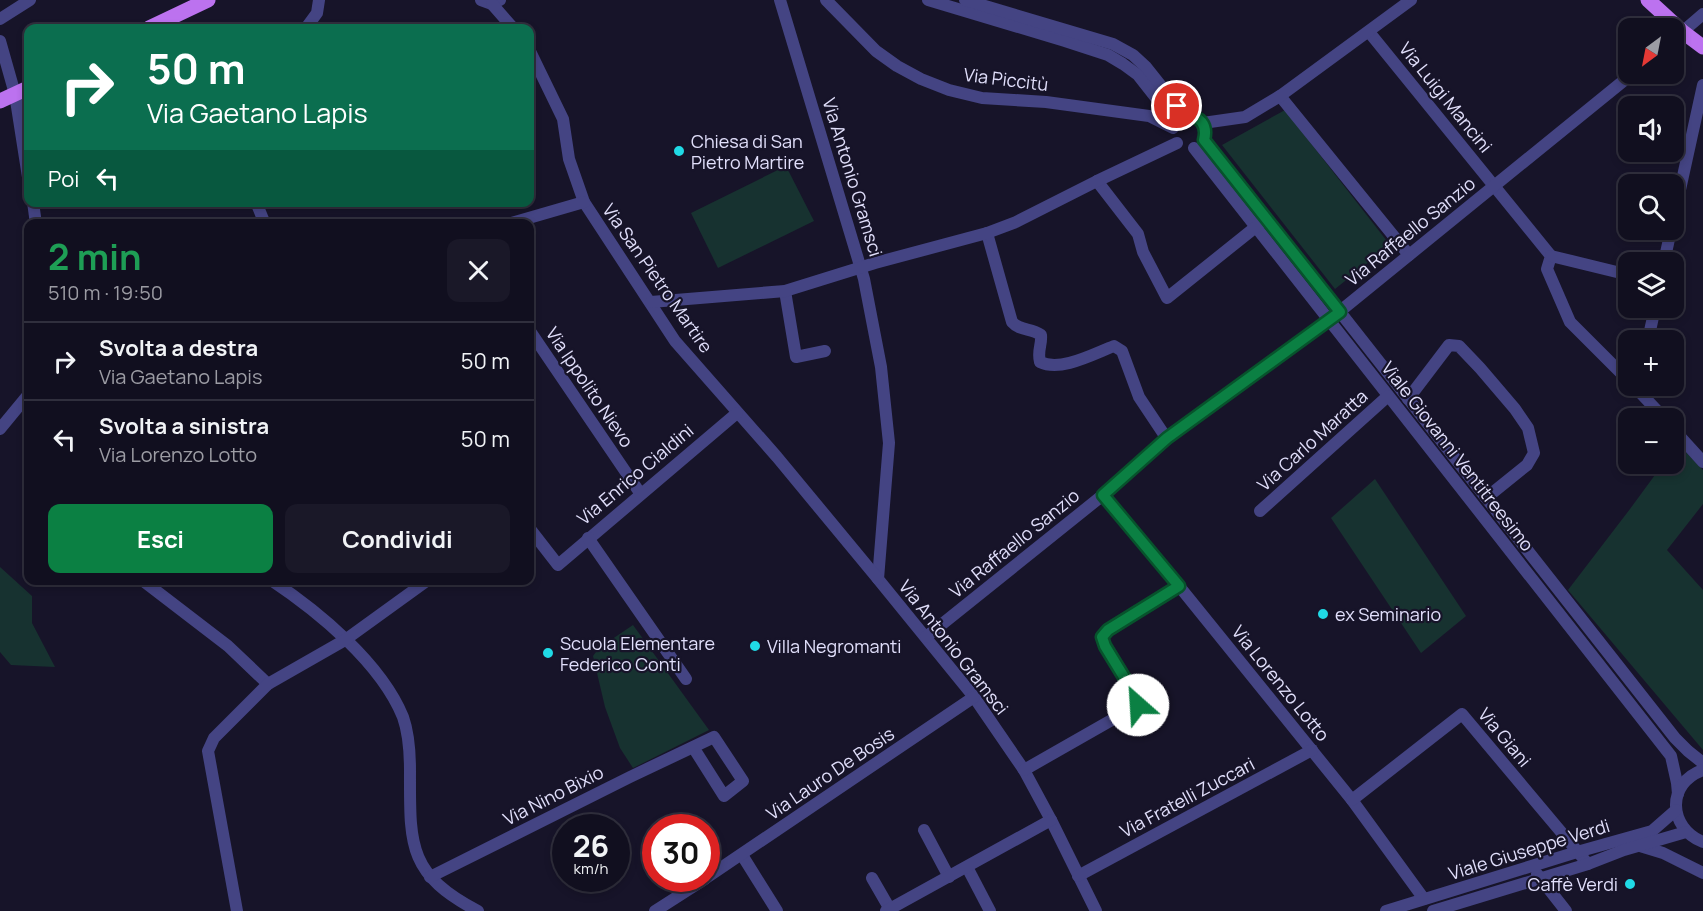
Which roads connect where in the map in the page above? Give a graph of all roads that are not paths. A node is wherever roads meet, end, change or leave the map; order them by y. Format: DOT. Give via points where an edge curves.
graph roads {
  1 [pos="30,0"];
  2 [pos="208,0"];
  3 [pos="319,0"];
  4 [pos="780,0"];
  5 [pos="826,0"];
  6 [pos="927,0"];
  7 [pos="965,0"];
  8 [pos="1411,0"];
  9 [pos="1648,0"];
  10 [pos="491,1"];
  11 [pos="1703,14"];
  12 [pos="1664,18"];
  13 [pos="0,19"];
  14 [pos="158,24"];
  15 [pos="309,24"];
  16 [pos="510,24"];
  17 [pos="1684,31"];
  18 [pos="1369,32"];
  19 [pos="1684,38"];
  20 [pos="0,41"];
  21 [pos="1703,47"];
  22 [pos="534,59"];
  23 [pos="1620,84"];
  24 [pos="1703,85"];
  25 [pos="22,91"];
  26 [pos="1280,96"];
  27 [pos="0,101"];
  28 [pos="24,120"];
  29 [pos="1178,122"];
  30 [pos="1203,123"];
  31 [pos="1204,140"];
  32 [pos="1177,143"];
  33 [pos="1194,148"];
  34 [pos="1683,174"];
  35 [pos="1096,181"];
  36 [pos="1495,186"];
  37 [pos="584,202"];
  38 [pos="525,219"];
  39 [pos="1266,219"];
  40 [pos="1256,227"];
  41 [pos="987,233"];
  42 [pos="1410,255"];
  43 [pos="1551,256"];
  44 [pos="861,267"];
  45 [pos="1618,272"];
  46 [pos="784,291"];
  47 [pos="651,302"];
  48 [pos="1340,312"];
  49 [pos="1328,320"];
  50 [pos="534,337"];
  51 [pos="825,351"];
  52 [pos="1618,370"];
  53 [pos="1388,396"];
  54 [pos="1645,396"];
  55 [pos="1408,399"];
  56 [pos="24,400"];
  57 [pos="1655,408"];
  58 [pos="737,412"];
  59 [pos="0,429"];
  60 [pos="1167,438"];
  61 [pos="1684,441"];
  62 [pos="1703,462"];
  63 [pos="640,493"];
  64 [pos="1103,495"];
  65 [pos="1486,498"];
  66 [pos="1260,511"];
  67 [pos="534,534"];
  68 [pos="588,538"];
  69 [pos="878,579"];
  70 [pos="149,585"];
  71 [pos="278,585"];
  72 [pos="421,585"];
  73 [pos="1179,586"];
  74 [pos="926,637"];
  75 [pos="345,640"];
  76 [pos="686,680"];
  77 [pos="268,684"];
  78 [pos="974,697"];
  79 [pos="693,747"];
  80 [pos="1312,750"];
  81 [pos="1703,763"];
  82 [pos="1024,770"];
  83 [pos="1703,770"];
  84 [pos="1678,794"];
  85 [pos="1352,800"];
  86 [pos="1676,810"];
  87 [pos="1051,820"];
  88 [pos="924,830"];
  89 [pos="1696,840"];
  90 [pos="1638,846"];
  91 [pos="1577,852"];
  92 [pos="742,855"];
  93 [pos="1588,864"];
  94 [pos="1531,866"];
  95 [pos="967,867"];
  96 [pos="720,869"];
  97 [pos="1703,873"];
  98 [pos="1078,876"];
  99 [pos="430,877"];
  100 [pos="949,877"];
  101 [pos="872,878"];
  102 [pos="1541,878"];
  103 [pos="684,892"];
  104 [pos="1424,899"];
  105 [pos="889,910"];
  106 [pos="237,911"];
  107 [pos="478,911"];
  108 [pos="655,911"];
  109 [pos="777,911"];
  110 [pos="990,911"];
  111 [pos="1096,911"];
  112 [pos="1386,911"];
  113 [pos="1433,911"];
  114 [pos="1566,911"];
  1 -- 13 [label="street"];
  2 -- 14 [label="main road"];
  3 -- 15 [label="street" via="317,13"];
  4 -- 44 [label="street, Via Antonio Gramsci"];
  5 -- 29 [label="street, Via Piccitù" via="876,51 921,79 949,90 982,98 1046,102"];
  6 -- 29 [label="street" via="1108,55 1138,75"];
  7 -- 29 [label="street" via="1113,44 1133,55 1146,67"];
  8 -- 18 [label="street"];
  9 -- 12 [label="main road"];
  10 -- 16 [label="street"];
  11 -- 17 [label="street"];
  18 -- 26 [label="street"];
  18 -- 36 [label="street, Via Luigi Mancini"];
  19 -- 21 [label="main road"];
  20 -- 25 [label="street"];
  22 -- 37 [label="street, Via San Pietro Martire" via="563,119 569,159"];
  23 -- 36 [label="street, Via Raffaello Sanzio"];
  24 -- 34 [label="street"];
  25 -- 27 [label="main road"];
  25 -- 28 [label="street"];
  26 -- 30 [label="street" via="1245,117"];
  26 -- 42 [label="street"];
  29 -- 30 [label="street" via="1196,117"];
  29 -- 32 [label="street" via="1174,139"];
  30 -- 31 [label="street"];
  31 -- 33 [label="street"];
  31 -- 39 [label="street, Viale Giovanni Ventitreesimo"];
  32 -- 33 [label="street"];
  32 -- 35 [label="street"];
  33 -- 40 [label="street, Viale Giovanni Ventitreesimo"];
  35 -- 40 [label="street" via="1138,234 1167,298"];
  35 -- 41 [label="street"];
  36 -- 42 [label="street, Via Raffaello Sanzio"];
  36 -- 43 [label="street, Via Luigi Mancini"];
  37 -- 38 [label="street"];
  37 -- 47 [label="street, Via San Pietro Martire"];
  39 -- 40 [label="street"];
  39 -- 48 [label="street, Viale Giovanni Ventitreesimo"];
  40 -- 49 [label="street, Viale Giovanni Ventitreesimo"];
  41 -- 44 [label="street"];
  41 -- 60 [label="street" via="1012,322 1017,328 1041,334 1040,362 1046,366 1069,363 1114,346 1122,351 1139,396"];
  42 -- 48 [label="street, Via Raffaello Sanzio"];
  43 -- 45 [label="street"];
  43 -- 52 [label="street" via="1547,269 1570,322"];
  44 -- 46 [label="street"];
  44 -- 69 [label="street, Via Antonio Gramsci" via="881,368 889,443"];
  46 -- 47 [label="street"];
  46 -- 51 [label="street" via="796,357"];
  47 -- 58 [label="street, Via San Pietro Martire" via="675,341"];
  48 -- 49 [label="street, Via Raffaello Sanzio"];
  48 -- 55 [label="street, Viale Giovanni Ventitreesimo"];
  49 -- 53 [label="street, Viale Giovanni Ventitreesimo"];
  49 -- 60 [label="street, Via Raffaello Sanzio"];
  50 -- 63 [label="street, Via Ippolito Nievo"];
  53 -- 66 [label="street, Via Carlo Maratta"];
  53 -- 84 [label="street, Viale Giovanni Ventitreesimo" via="1671,756"];
  54 -- 57 [label="street"];
  55 -- 65 [label="street, Viale Giovanni Ventitreesimo"];
  55 -- 65 [label="street" via="1449,345 1459,346 1515,410 1528,429 1534,453 1527,465"];
  56 -- 59 [label="street"];
  58 -- 63 [label="street, Via Enrico Cialdini"];
  58 -- 69 [label="street, Via San Pietro Martire"];
  60 -- 64 [label="street, Via Raffaello Sanzio"];
  61 -- 62 [label="street"];
  63 -- 68 [label="street, Via Enrico Cialdini"];
  64 -- 73 [label="street, Via Lorenzo Lotto"];
  64 -- 74 [label="street, Via Raffaello Sanzio"];
  65 -- 81 [label="street, Viale Giovanni Ventitreesimo" via="1675,738"];
  67 -- 68 [label="street, Via Enrico Cialdini" via="558,565"];
  68 -- 76 [label="street"];
  69 -- 74 [label="street, Via Antonio Gramsci"];
  70 -- 77 [label="street" via="228,646"];
  71 -- 75 [label="street"];
  72 -- 75 [label="street"];
  73 -- 80 [label="street, Via Lorenzo Lotto"];
  73 -- 82 [label="street" via="1102,637 1138,705"];
  74 -- 78 [label="street, Via Antonio Gramsci"];
  75 -- 77 [label="street"];
  75 -- 99 [label="street" via="372,668 403,718 410,752 412,841 418,861"];
  77 -- 106 [label="street" via="214,738 208,751"];
  78 -- 82 [label="street, Via Antonio Gramsci"];
  78 -- 92 [label="street, Via Lauro De Bosis"];
  79 -- 79 [label="street, Via Nino Bixio" via="714,737 743,781 724,796"];
  79 -- 99 [label="street, Via Nino Bixio"];
  80 -- 85 [label="street, Via Lorenzo Lotto"];
  80 -- 98 [label="street, Via Fratelli Zuccari"];
  82 -- 87 [label="street, Via Antonio Gramsci"];
  83 -- 84 [label="street" via="1691,776"];
  84 -- 86 [label="street"];
  85 -- 91 [label="street, Via Giani" via="1462,714"];
  85 -- 104 [label="street, Via Lorenzo Lotto"];
  86 -- 89 [label="street, Viale Giuseppe Verdi" via="1681,825"];
  86 -- 91 [label="street, Viale Giuseppe Verdi" via="1652,831"];
  87 -- 95 [label="street"];
  87 -- 98 [label="street, Via Antonio Gramsci"];
  88 -- 100 [label="street"];
  89 -- 90 [label="street, Viale Giuseppe Verdi"];
  90 -- 93 [label="street, Viale Giuseppe Verdi"];
  90 -- 97 [label="street" via="1663,853"];
  91 -- 93 [label="street, Via Giani"];
  91 -- 94 [label="street, Viale Giuseppe Verdi"];
  92 -- 96 [label="street, Via Lauro De Bosis"];
  92 -- 109 [label="street"];
  93 -- 102 [label="street, Viale Giuseppe Verdi"];
  94 -- 102 [label="street"];
  94 -- 104 [label="street, Viale Giuseppe Verdi"];
  95 -- 100 [label="street"];
  95 -- 110 [label="street"];
  98 -- 111 [label="street, Via Antonio Gramsci"];
  99 -- 107 [label="street" via="448,894"];
  100 -- 105 [label="street"];
  101 -- 105 [label="street"];
  102 -- 113 [label="street, Viale Giuseppe Verdi"];
  102 -- 114 [label="street"];
  103 -- 108 [label="street, Via Lauro De Bosis"];
  104 -- 112 [label="street, Viale Giuseppe Verdi"];
}
